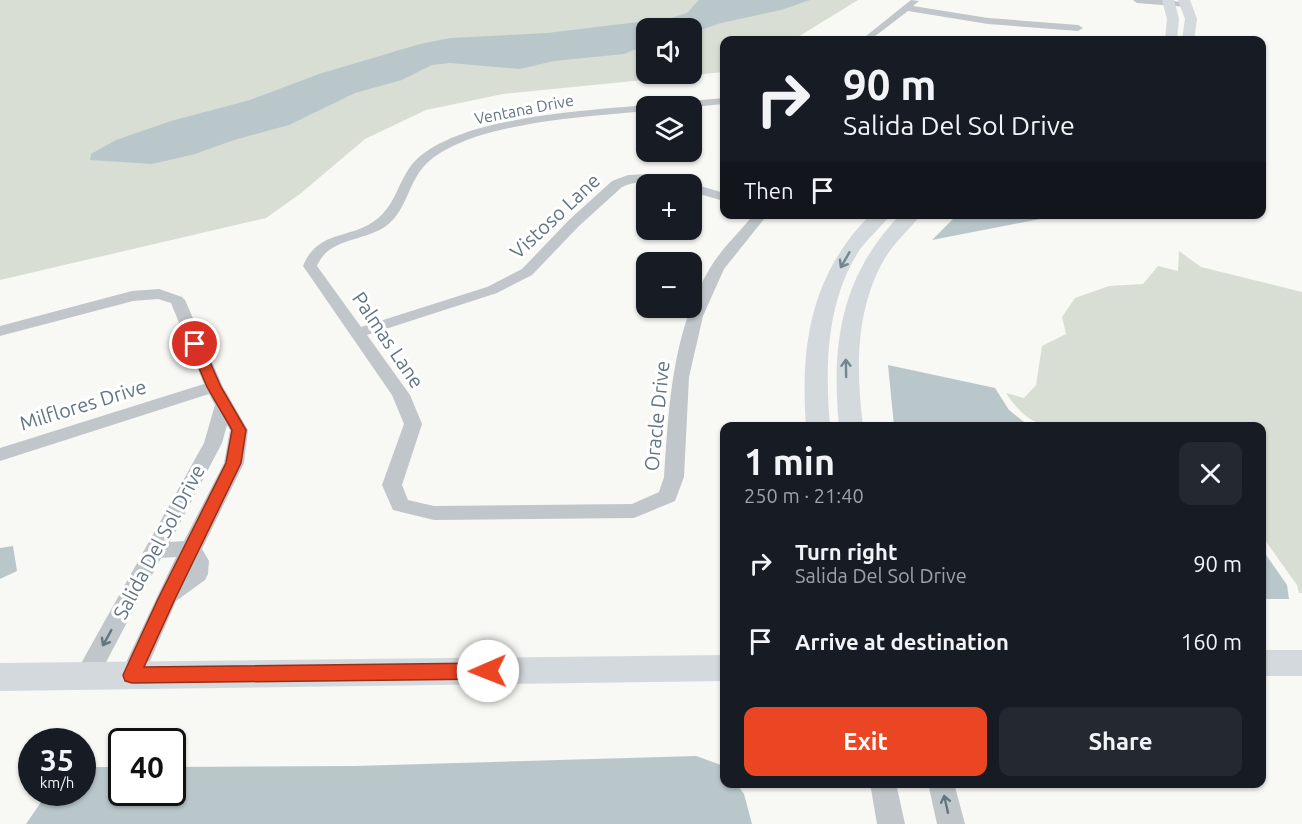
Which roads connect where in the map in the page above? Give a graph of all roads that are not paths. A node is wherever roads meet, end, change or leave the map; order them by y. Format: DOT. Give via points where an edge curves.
graph roads {
  1 [pos="916,0"];
  2 [pos="1137,0"];
  3 [pos="1169,1"];
  4 [pos="1185,2"];
  5 [pos="907,8"];
  6 [pos="1078,28"];
  7 [pos="874,36"];
  8 [pos="1171,36"];
  9 [pos="1189,36"];
  10 [pos="720,101"];
  11 [pos="702,103"];
  12 [pos="636,109"];
  13 [pos="636,179"];
  14 [pos="702,191"];
  15 [pos="720,196"];
  16 [pos="758,219"];
  17 [pos="878,219"];
  18 [pos="907,219"];
  19 [pos="312,256"];
  20 [pos="0,332"];
  21 [pos="358,333"];
  22 [pos="214,387"];
  23 [pos="224,405"];
  24 [pos="818,422"];
  25 [pos="850,422"];
  26 [pos="0,455"];
  27 [pos="561,512"];
  28 [pos="206,518"];
  29 [pos="171,519"];
  30 [pos="191,549"];
  31 [pos="155,550"];
  32 [pos="1266,663"];
  33 [pos="1302,663"];
  34 [pos="720,668"];
  35 [pos="132,675"];
  36 [pos="86,676"];
  37 [pos="0,677"];
  38 [pos="884,788"];
  39 [pos="942,788"];
  40 [pos="891,824"];
  41 [pos="951,824"];
  1 -- 5 [label="street"];
  2 -- 3 [label="street"];
  3 -- 4 [label="street"];
  3 -- 8 [label="street"];
  4 -- 9 [label="street" via="1191,19"];
  5 -- 6 [label="street" via="988,21"];
  5 -- 7 [label="street"];
  10 -- 11 [label="street"];
  12 -- 19 [label="street, Ventana Drive" via="488,130 440,148 411,173 387,219 368,232 326,244"];
  13 -- 21 [label="street, Vistoso Lane" via="617,184 527,272 492,290"];
  14 -- 15 [label="street"];
  16 -- 27 [label="street, Oracle Drive" via="717,268 696,316 680,377 674,477 668,496 634,511"];
  17 -- 24 [label="street, one-way" via="844,259 822,316 815,357"];
  25 -- 18 [label="street, one-way" via="846,357 852,318 862,284 880,251"];
  19 -- 21 [label="street, Palmas Lane" via="310,266"];
  20 -- 22 [label="street, Salida Del Sol Drive" via="132,296 168,295 177,300"];
  21 -- 27 [label="street, Palmas Lane" via="401,395 413,424 392,484 400,505 435,513"];
  22 -- 23 [label="street, Salida Del Sol Drive"];
  22 -- 26 [label="street, Milflores Drive"];
  23 -- 28 [label="street, Salida Del Sol Drive" via="239,430 234,463"];
  23 -- 29 [label="street, Salida Del Sol Drive" via="213,443"];
  28 -- 29 [label="street"];
  28 -- 30 [label="street, Salida Del Sol Drive"];
  29 -- 31 [label="street, Salida Del Sol Drive"];
  30 -- 31 [label="street"];
  30 -- 35 [label="street, Salida Del Sol Drive"];
  31 -- 36 [label="street, Salida Del Sol Drive, one-way"];
  32 -- 33 [label="street"];
  34 -- 35 [label="street"];
  35 -- 36 [label="street"];
  36 -- 37 [label="street"];
  38 -- 40 [label="street"];
  41 -- 39 [label="street, one-way"];
}
